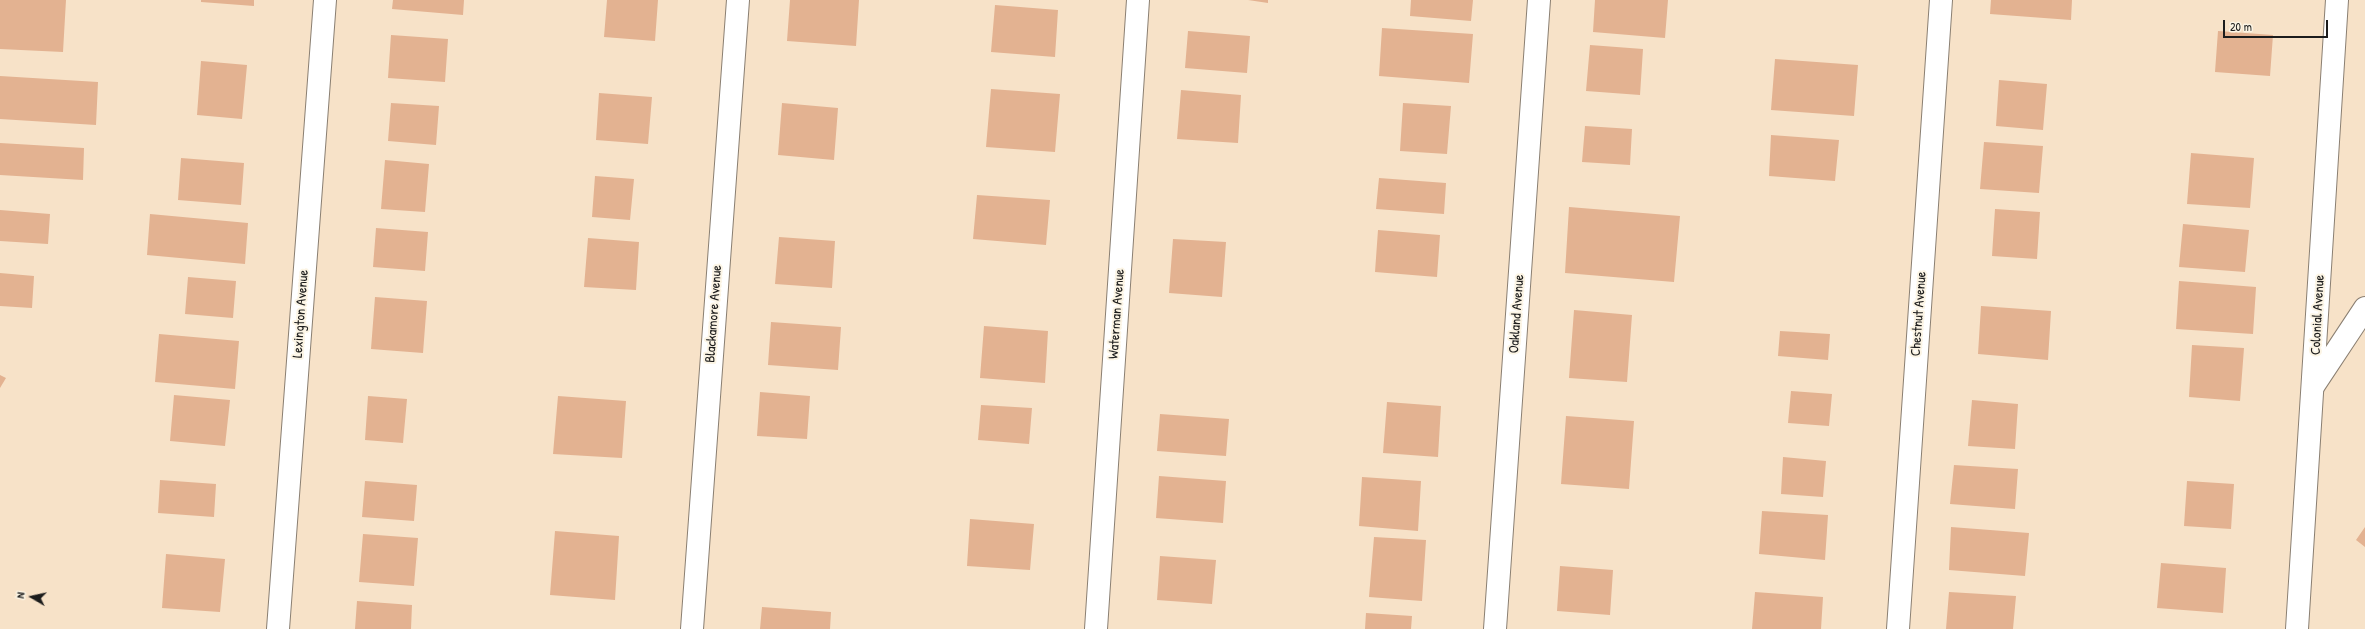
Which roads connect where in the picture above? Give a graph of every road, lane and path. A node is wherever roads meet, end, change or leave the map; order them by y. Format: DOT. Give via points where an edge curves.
graph roads {
  1 [pos="325,0"];
  2 [pos="738,0"];
  3 [pos="1138,0"];
  4 [pos="1539,0"];
  5 [pos="1941,0"];
  6 [pos="2337,0"];
  7 [pos="2365,308"];
  8 [pos="2314,385"];
  9 [pos="278,629"];
  10 [pos="692,629"];
  11 [pos="1096,629"];
  12 [pos="1495,629"];
  13 [pos="1898,629"];
  14 [pos="2298,629"];
  1 -- 9 [label="street, Lexington Avenue"];
  2 -- 10 [label="street, Blackamore Avenue"];
  3 -- 11 [label="street, Waterman Avenue"];
  4 -- 12 [label="street, Oakland Avenue"];
  5 -- 13 [label="street, Chestnut Avenue"];
  6 -- 8 [label="street, Colonial Avenue"];
  7 -- 8 [label="street"];
  8 -- 14 [label="street, Colonial Avenue"];
}
